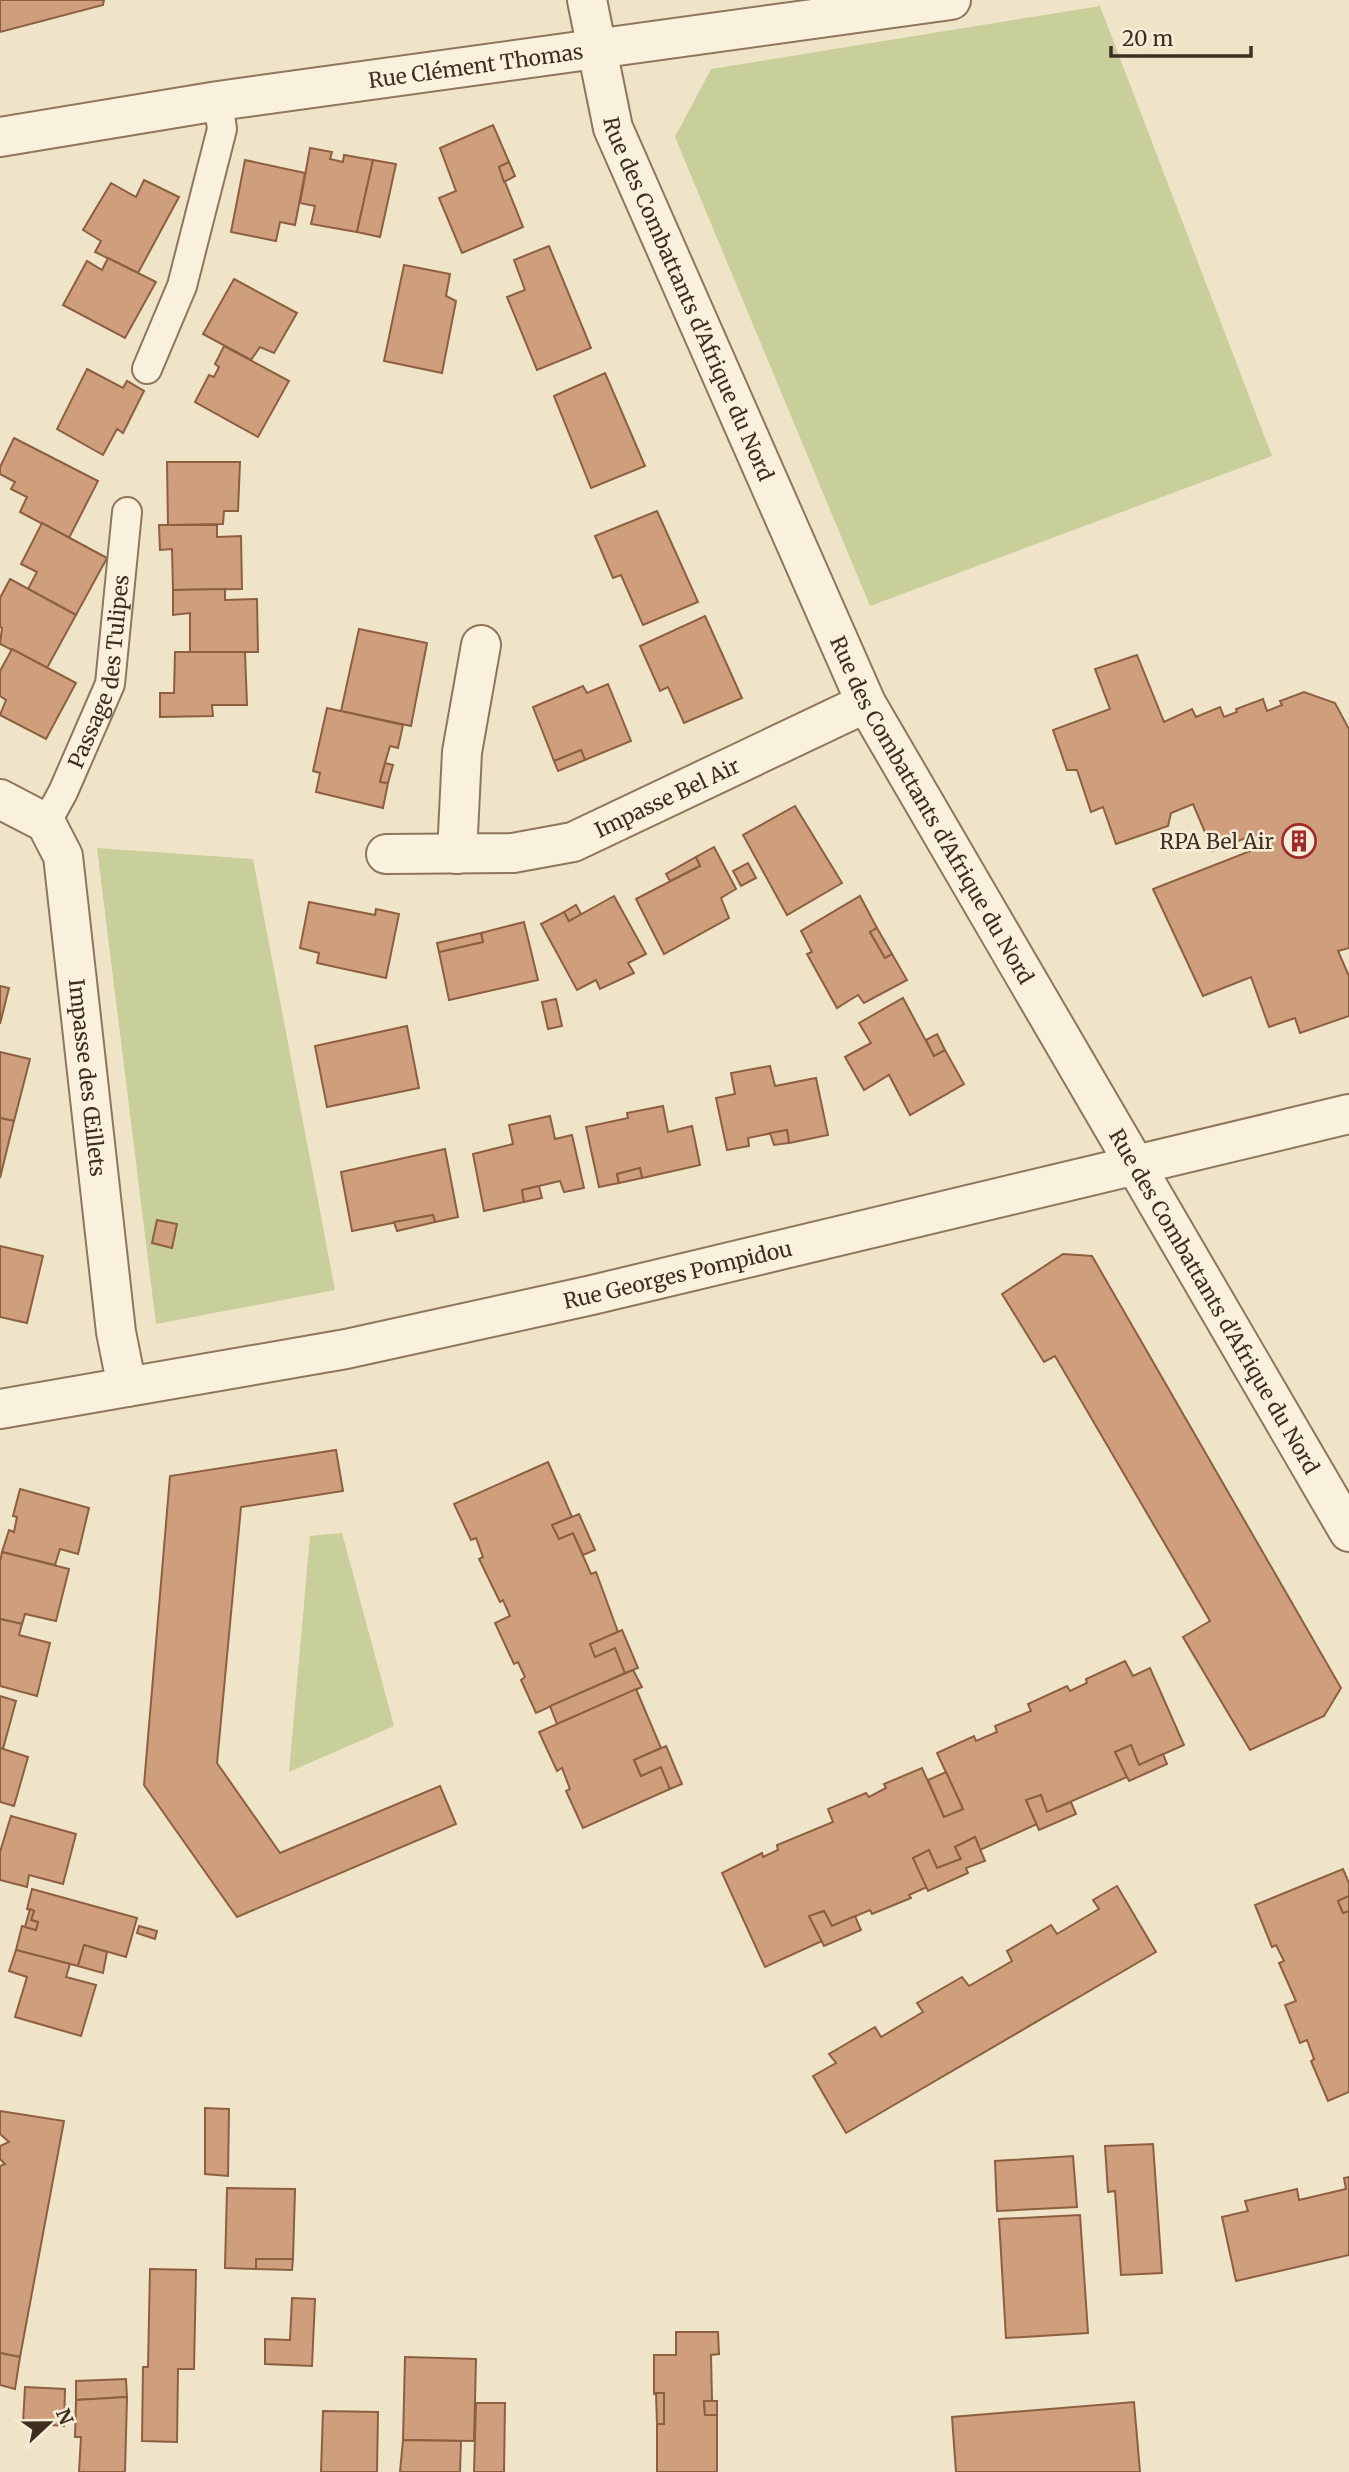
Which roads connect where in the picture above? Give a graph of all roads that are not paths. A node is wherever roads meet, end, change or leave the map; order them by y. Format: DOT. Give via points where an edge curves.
graph roads {
  1 [pos="587,0"];
  2 [pos="951,0"];
  3 [pos="595,49"];
  4 [pos="218,101"];
  5 [pos="0,136"];
  6 [pos="147,369"];
  7 [pos="127,512"];
  8 [pos="481,645"];
  9 [pos="866,703"];
  10 [pos="0,799"];
  11 [pos="46,823"];
  12 [pos="386,854"];
  13 [pos="457,855"];
  14 [pos="1349,1114"];
  15 [pos="1135,1166"];
  16 [pos="127,1387"];
  17 [pos="0,1409"];
  18 [pos="1349,1532"];
  1 -- 3 [label="street, Rue des Combattants d'Afrique du Nord"];
  2 -- 3 [label="street, Rue Clément Thomas"];
  3 -- 4 [label="street, Rue Clément Thomas"];
  3 -- 9 [label="street, Rue des Combattants d'Afrique du Nord" via="613,128"];
  4 -- 5 [label="street, Rue Clément Thomas"];
  4 -- 6 [label="lane" via="222,129 185,273"];
  7 -- 11 [label="lane, Passage des Tulipes" via="110,684"];
  8 -- 13 [label="street" via="462,752"];
  9 -- 13 [label="street, Impasse Bel Air" via="573,842 513,853"];
  9 -- 15 [label="street, Rue des Combattants d'Afrique du Nord"];
  10 -- 11 [label="street"];
  11 -- 16 [label="street, Impasse des Œillets" via="63,856 116,1332"];
  12 -- 13 [label="street, Impasse Bel Air"];
  14 -- 15 [label="street, Rue Georges Pompidou"];
  15 -- 16 [label="street, Rue Georges Pompidou" via="346,1349"];
  15 -- 18 [label="street, Rue des Combattants d'Afrique du Nord"];
  16 -- 17 [label="street, Rue Georges Pompidou"];
}
